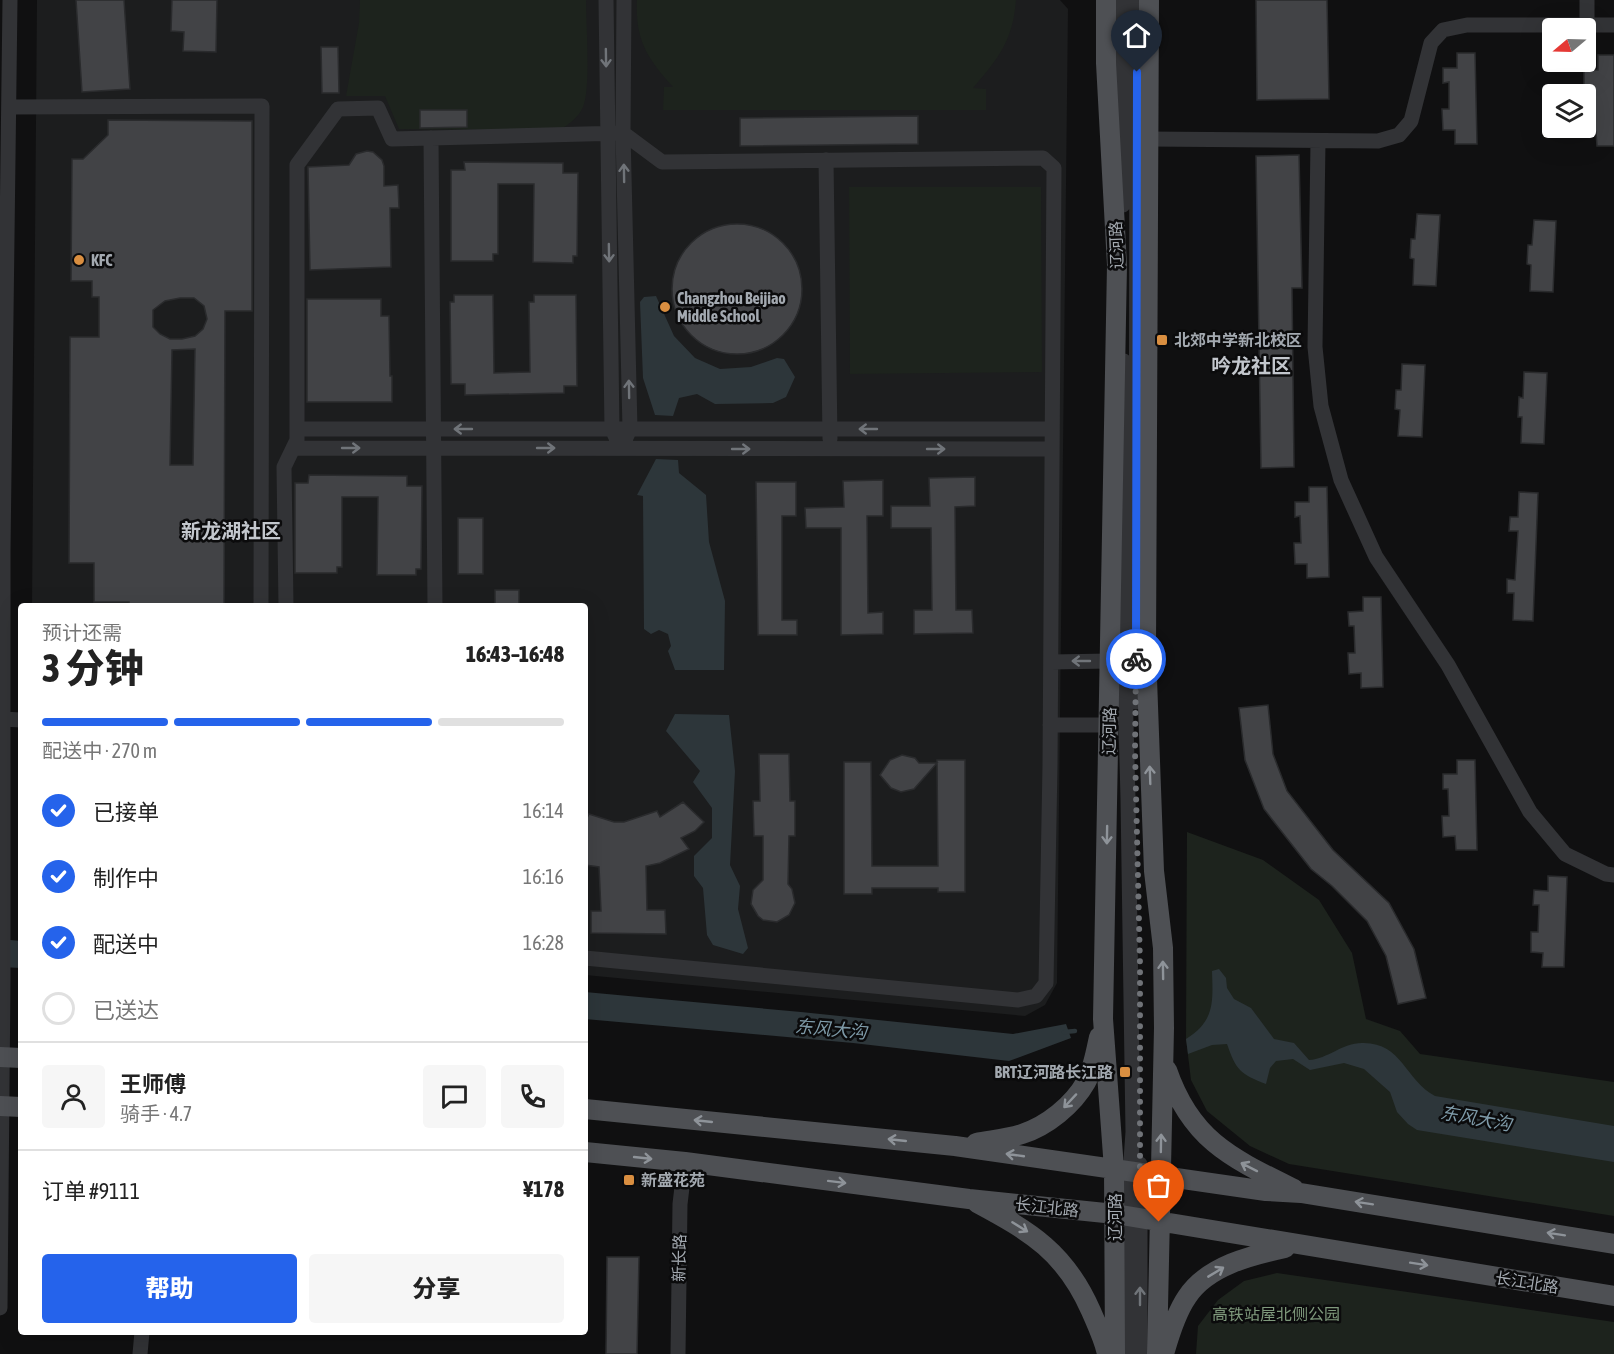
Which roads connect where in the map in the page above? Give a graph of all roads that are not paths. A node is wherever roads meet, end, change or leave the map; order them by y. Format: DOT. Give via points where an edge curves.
graph roads {
  1 [pos="10,0"];
  2 [pos="606,0"];
  3 [pos="624,0"];
  4 [pos="1106,0"];
  5 [pos="1122,0"];
  6 [pos="1137,0"];
  7 [pos="1149,0"];
  8 [pos="1587,0"];
  9 [pos="1587,18"];
  10 [pos="1542,25"];
  11 [pos="1596,25"];
  12 [pos="1614,25"];
  13 [pos="9,107"];
  14 [pos="607,134"];
  15 [pos="623,134"];
  16 [pos="431,138"];
  17 [pos="1148,139"];
  18 [pos="1318,142"];
  19 [pos="826,160"];
  20 [pos="297,429"];
  21 [pos="434,429"];
  22 [pos="612,429"];
  23 [pos="630,429"];
  24 [pos="831,429"];
  25 [pos="1053,429"];
  26 [pos="293,448"];
  27 [pos="435,448"];
  28 [pos="621,448"];
  29 [pos="830,449"];
  30 [pos="1052,449"];
  31 [pos="2,551"];
  32 [pos="261,603"];
  33 [pos="286,603"];
  34 [pos="435,603"];
  35 [pos="1110,661"];
  36 [pos="1051,662"];
  37 [pos="3,719"];
  38 [pos="18,720"];
  39 [pos="1050,725"];
  40 [pos="1109,725"];
  41 [pos="1614,875"];
  42 [pos="588,958"];
  43 [pos="1136,1022"];
  44 [pos="1100,1051"];
  45 [pos="8,1057"];
  46 [pos="1164,1058"];
  47 [pos="8,1107"];
  48 [pos="588,1109"];
  49 [pos="955,1146"];
  50 [pos="588,1152"];
  51 [pos="685,1162"];
  52 [pos="1128,1171"];
  53 [pos="1160,1176"];
  54 [pos="1301,1192"];
  55 [pos="969,1199"];
  56 [pos="1135,1218"];
  57 [pos="1614,1244"];
  58 [pos="1299,1245"];
  59 [pos="1614,1296"];
  60 [pos="1182,1307"];
  61 [pos="0,1308"];
  62 [pos="141,1335"];
  63 [pos="1107,1351"];
  64 [pos="140,1354"];
  65 [pos="678,1354"];
  66 [pos="1126,1354"];
  67 [pos="1140,1354"];
  68 [pos="1157,1354"];
  69 [pos="1164,1354"];
  70 [pos="1180,1354"];
  1 -- 13 [label="street"];
  2 -- 14 [label="street, one-way"];
  3 -- 15 [label="street"];
  4 -- 35 [label="main road, 辽河路" via="1117,266"];
  5 -- 43 [label="street" via="1124,648"];
  6 -- 43 [label="street"];
  7 -- 17 [label="main road, 辽河路"];
  8 -- 9 [label="street"];
  10 -- 18 [label="street" via="1467,25 1443,30 1431,43 1411,121 1399,135 1378,141"];
  11 -- 12 [label="street"];
  13 -- 31 [label="street"];
  13 -- 32 [label="street" via="262,106"];
  14 -- 15 [label="street"];
  14 -- 16 [label="street"];
  14 -- 22 [label="street, one-way"];
  15 -- 19 [label="street" via="662,162"];
  23 -- 15 [label="street, one-way"];
  16 -- 20 [label="street" via="392,138 378,108 338,109 297,165"];
  16 -- 21 [label="street"];
  17 -- 18 [label="street"];
  46 -- 17 [label="main road, 辽河路, one-way" via="1146,651"];
  18 -- 41 [label="street" via="1315,347 1321,406 1341,480 1376,557 1448,665 1530,812 1565,854"];
  19 -- 24 [label="street"];
  19 -- 25 [label="street" via="1043,159 1054,168"];
  20 -- 21 [label="street"];
  20 -- 26 [label="street"];
  22 -- 21 [label="street, one-way"];
  21 -- 27 [label="street"];
  22 -- 23 [label="street"];
  22 -- 28 [label="street"];
  23 -- 24 [label="street"];
  23 -- 28 [label="street"];
  25 -- 24 [label="street, one-way"];
  24 -- 29 [label="street"];
  25 -- 30 [label="street"];
  26 -- 27 [label="street, one-way"];
  26 -- 33 [label="street" via="284,467"];
  27 -- 28 [label="street, one-way"];
  27 -- 34 [label="street"];
  28 -- 29 [label="street, one-way"];
  29 -- 30 [label="street, one-way"];
  30 -- 36 [label="street"];
  31 -- 37 [label="street"];
  35 -- 36 [label="street, one-way"];
  35 -- 40 [label="main road, 辽河路"];
  36 -- 39 [label="street"];
  37 -- 38 [label="street"];
  37 -- 45 [label="street" via="3,979"];
  39 -- 40 [label="street"];
  39 -- 42 [label="street" via="1046,983 1036,996 1018,1000"];
  40 -- 44 [label="main road, 辽河路, one-way"];
  43 -- 52 [label="street"];
  44 -- 49 [label="main road, one-way" via="1081,1089 1041,1125 1022,1134"];
  44 -- 52 [label="main road, 辽河路"];
  45 -- 47 [label="street"];
  53 -- 46 [label="main road, 辽河路, one-way"];
  54 -- 46 [label="main road, one-way" via="1223,1152 1204,1134 1182,1105"];
  47 -- 61 [label="street"];
  49 -- 48 [label="main road, one-way"];
  52 -- 49 [label="main road, one-way"];
  50 -- 51 [label="main road, 长江北路, one-way"];
  51 -- 55 [label="main road, 长江北路, one-way"];
  51 -- 65 [label="street, 新长路" via="680,1204"];
  52 -- 53 [label="main road"];
  52 -- 56 [label="main road, 辽河路"];
  52 -- 56 [label="street"];
  53 -- 54 [label="main road"];
  53 -- 56 [label="main road, 辽河路"];
  57 -- 54 [label="main road, one-way"];
  55 -- 56 [label="main road, 长江北路"];
  55 -- 63 [label="main road, one-way" via="1016,1224 1053,1252 1088,1304"];
  56 -- 58 [label="main road, 长江北路"];
  56 -- 63 [label="main road, 辽河路"];
  56 -- 66 [label="street"];
  67 -- 56 [label="street, one-way"];
  56 -- 68 [label="main road, 辽河路"];
  58 -- 59 [label="main road, 长江北路, one-way"];
  60 -- 58 [label="main road, one-way" via="1200,1283 1230,1264 1257,1253"];
  60 -- 69 [label="main road"];
  60 -- 70 [label="main road" via="1176,1326"];
  62 -- 64 [label="street"];
}
